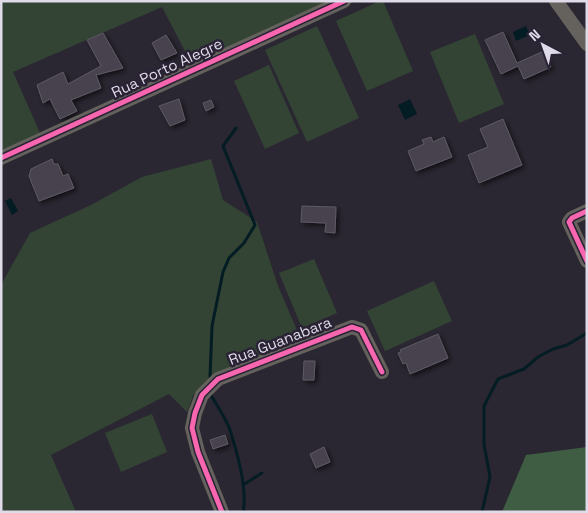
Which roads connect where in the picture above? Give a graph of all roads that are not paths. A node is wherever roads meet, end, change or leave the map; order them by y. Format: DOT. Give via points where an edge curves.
graph roads {
  1 [pos="344,1"];
  2 [pos="556,1"];
  3 [pos="587,44"];
  4 [pos="1,158"];
  5 [pos="587,211"];
  6 [pos="587,261"];
  7 [pos="382,372"];
  8 [pos="222,512"];
  1 -- 4 [label="street, Rua Porto Alegre"];
  2 -- 3 [label="street"];
  5 -- 6 [label="street" via="569,222"];
  7 -- 8 [label="street, Rua Guanabara" via="361,330 352,327 218,379 202,395 192,428"];
}
